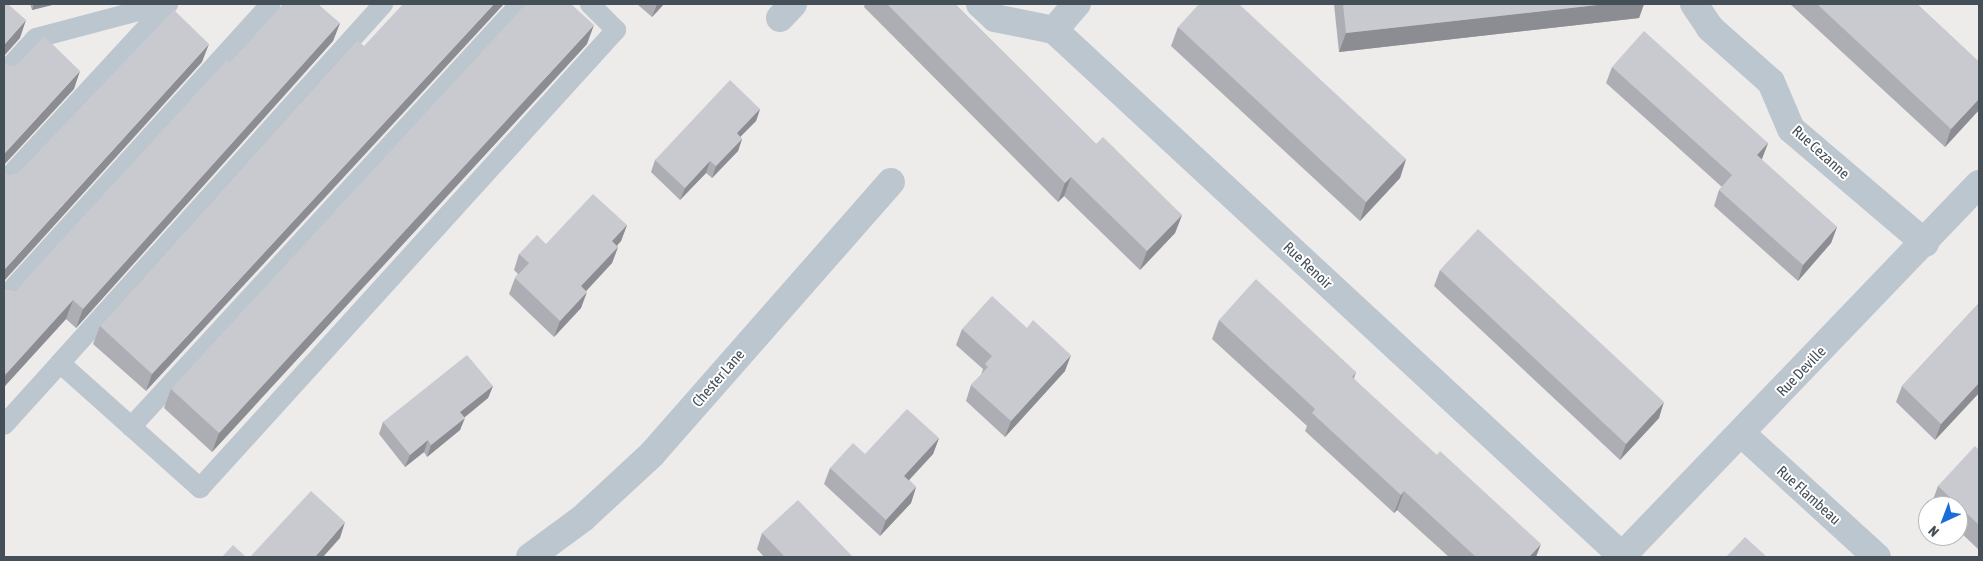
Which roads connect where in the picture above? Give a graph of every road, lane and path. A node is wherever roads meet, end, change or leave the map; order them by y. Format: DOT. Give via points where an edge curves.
graph roads {
  1 [pos="167,4"];
  2 [pos="271,4"];
  3 [pos="384,4"];
  4 [pos="520,4"];
  5 [pos="590,4"];
  6 [pos="980,4"];
  7 [pos="1078,4"];
  8 [pos="1694,4"];
  9 [pos="1054,30"];
  10 [pos="4,73"];
  11 [pos="4,182"];
  12 [pos="891,182"];
  13 [pos="1979,184"];
  14 [pos="1925,243"];
  15 [pos="4,298"];
  16 [pos="60,363"];
  17 [pos="4,425"];
  18 [pos="131,427"];
  19 [pos="1741,433"];
  20 [pos="530,557"];
  21 [pos="1621,557"];
  22 [pos="1877,557"];
  1 -- 10 [label="lane" via="36,38"];
  1 -- 11 [label="lane"];
  2 -- 15 [label="lane"];
  3 -- 16 [label="lane"];
  4 -- 18 [label="lane"];
  5 -- 18 [label="lane" via="616,30 200,488"];
  6 -- 9 [label="street" via="995,18"];
  7 -- 9 [label="street"];
  8 -- 14 [label="street, Rue Cezanne" via="1710,28 1771,82 1791,129"];
  9 -- 21 [label="street, Rue Renoir"];
  12 -- 20 [label="street, Chester Lane" via="652,454 598,505"];
  13 -- 14 [label="street, Rue Deville"];
  14 -- 19 [label="street, Rue Deville"];
  16 -- 17 [label="lane"];
  16 -- 18 [label="lane"];
  19 -- 21 [label="street, Rue Deville"];
  19 -- 22 [label="street, Rue Flambeau"];
}
